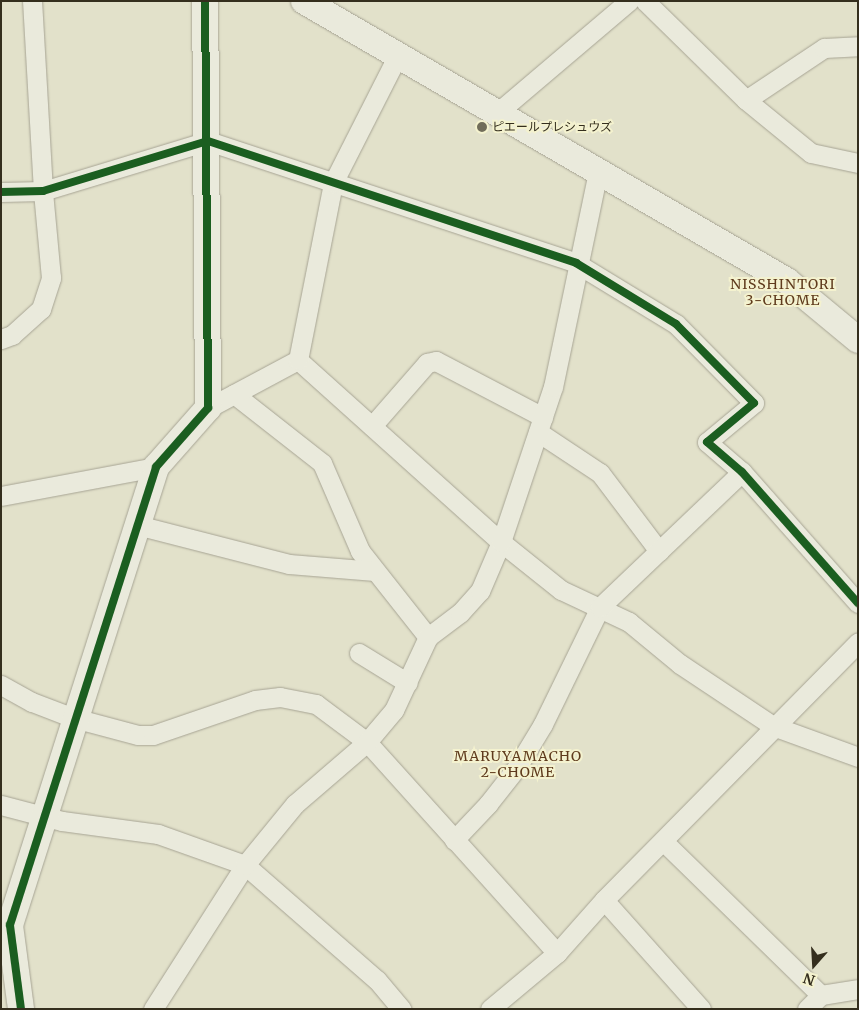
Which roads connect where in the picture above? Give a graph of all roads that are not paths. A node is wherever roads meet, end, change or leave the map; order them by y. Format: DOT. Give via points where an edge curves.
graph roads {
  1 [pos="32,1"];
  2 [pos="205,1"];
  3 [pos="304,1"];
  4 [pos="629,1"];
  5 [pos="645,1"];
  6 [pos="858,46"];
  7 [pos="398,55"];
  8 [pos="746,100"];
  9 [pos="497,113"];
  10 [pos="208,142"];
  11 [pos="858,163"];
  12 [pos="598,171"];
  13 [pos="333,184"];
  14 [pos="43,191"];
  15 [pos="1,192"];
  16 [pos="576,263"];
  17 [pos="1,339"];
  18 [pos="858,340"];
  19 [pos="298,360"];
  20 [pos="234,394"];
  21 [pos="208,408"];
  22 [pos="540,425"];
  23 [pos="372,426"];
  24 [pos="156,467"];
  25 [pos="742,472"];
  26 [pos="1,496"];
  27 [pos="137,525"];
  28 [pos="501,542"];
  29 [pos="659,551"];
  30 [pos="376,571"];
  31 [pos="858,603"];
  32 [pos="600,607"];
  33 [pos="428,637"];
  34 [pos="858,642"];
  35 [pos="360,653"];
  36 [pos="408,683"];
  37 [pos="1,685"];
  38 [pos="74,718"];
  39 [pos="773,726"];
  40 [pos="367,742"];
  41 [pos="858,757"];
  42 [pos="1,805"];
  43 [pos="44,816"];
  44 [pos="454,840"];
  45 [pos="664,842"];
  46 [pos="245,865"];
  47 [pos="604,900"];
  48 [pos="6,922"];
  49 [pos="557,953"];
  50 [pos="858,989"];
  51 [pos="821,995"];
  52 [pos="21,1009"];
  53 [pos="152,1009"];
  54 [pos="402,1009"];
  55 [pos="490,1009"];
  56 [pos="701,1009"];
  57 [pos="807,1009"];
  1 -- 14 [label="street"];
  2 -- 10 [label="street"];
  3 -- 7 [label="street"];
  4 -- 9 [label="street"];
  5 -- 8 [label="street"];
  6 -- 8 [label="street" via="824,48"];
  7 -- 9 [label="street"];
  7 -- 13 [label="street"];
  8 -- 11 [label="street" via="811,154"];
  9 -- 12 [label="street"];
  10 -- 13 [label="street"];
  10 -- 14 [label="street"];
  10 -- 21 [label="street"];
  12 -- 16 [label="street"];
  12 -- 18 [label="street" via="787,280"];
  13 -- 16 [label="street"];
  13 -- 19 [label="street"];
  14 -- 15 [label="street"];
  14 -- 17 [label="street" via="51,278 41,309 12,335"];
  16 -- 22 [label="street" via="553,388"];
  16 -- 25 [label="street" via="676,324 754,403 707,442"];
  19 -- 20 [label="street"];
  19 -- 23 [label="street"];
  20 -- 21 [label="street"];
  20 -- 30 [label="street" via="322,463 360,551"];
  21 -- 24 [label="street"];
  22 -- 23 [label="street" via="436,361 428,363"];
  22 -- 28 [label="street"];
  22 -- 29 [label="street" via="600,473"];
  23 -- 28 [label="street"];
  24 -- 26 [label="street"];
  24 -- 27 [label="street"];
  25 -- 29 [label="street"];
  25 -- 31 [label="street"];
  27 -- 30 [label="street" via="289,564"];
  27 -- 38 [label="street"];
  28 -- 32 [label="street" via="561,590"];
  28 -- 33 [label="street" via="480,591 460,613"];
  29 -- 32 [label="street"];
  30 -- 33 [label="street"];
  32 -- 39 [label="street" via="629,622 680,664"];
  32 -- 44 [label="street" via="543,724 521,760 488,804"];
  33 -- 36 [label="street"];
  34 -- 39 [label="street"];
  35 -- 36 [label="street"];
  36 -- 40 [label="street" via="394,710"];
  37 -- 38 [label="street" via="32,702"];
  38 -- 40 [label="street" via="138,735 154,735 255,700 280,697 316,704"];
  38 -- 43 [label="street"];
  39 -- 41 [label="street"];
  39 -- 45 [label="street"];
  40 -- 44 [label="street"];
  40 -- 46 [label="street" via="295,804"];
  42 -- 43 [label="street"];
  43 -- 46 [label="street" via="158,834"];
  43 -- 48 [label="street"];
  44 -- 49 [label="street"];
  45 -- 47 [label="street"];
  45 -- 51 [label="street"];
  46 -- 53 [label="street"];
  46 -- 54 [label="street" via="377,980"];
  47 -- 49 [label="street"];
  47 -- 56 [label="street"];
  48 -- 52 [label="street"];
  49 -- 55 [label="street"];
  50 -- 51 [label="street"];
  51 -- 57 [label="street"];
}
